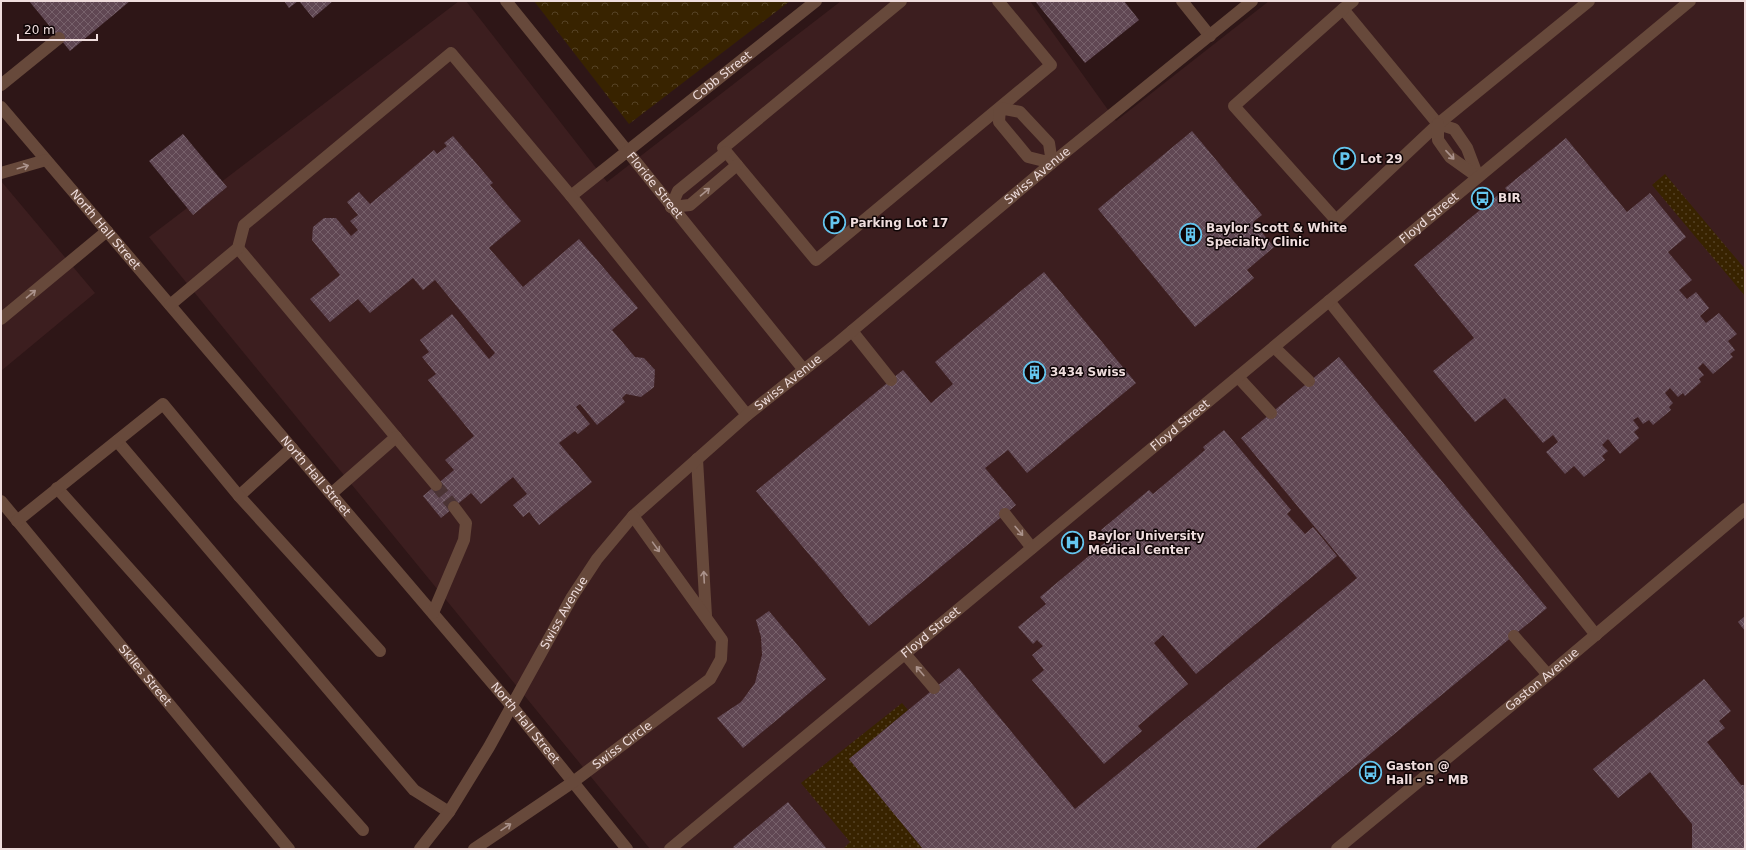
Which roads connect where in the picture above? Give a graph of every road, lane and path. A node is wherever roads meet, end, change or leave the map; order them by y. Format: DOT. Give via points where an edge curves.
graph roads {
  1 [pos="506,1"];
  2 [pos="816,1"];
  3 [pos="901,1"];
  4 [pos="998,1"];
  5 [pos="1182,1"];
  6 [pos="1252,1"];
  7 [pos="1589,1"];
  8 [pos="1690,1"];
  9 [pos="1348,5"];
  10 [pos="1210,36"];
  11 [pos="59,38"];
  12 [pos="1,85"];
  13 [pos="1,107"];
  14 [pos="1000,108"];
  15 [pos="1438,124"];
  16 [pos="627,151"];
  17 [pos="726,152"];
  18 [pos="46,160"];
  19 [pos="1052,163"];
  20 [pos="738,165"];
  21 [pos="1,173"];
  22 [pos="1478,177"];
  23 [pos="571,196"];
  24 [pos="671,207"];
  25 [pos="107,231"];
  26 [pos="238,248"];
  27 [pos="1329,301"];
  28 [pos="170,305"];
  29 [pos="1,319"];
  30 [pos="852,331"];
  31 [pos="1274,347"];
  32 [pos="804,370"];
  33 [pos="1238,377"];
  34 [pos="891,380"];
  35 [pos="1309,381"];
  36 [pos="1271,412"];
  37 [pos="748,416"];
  38 [pos="396,437"];
  39 [pos="117,441"];
  40 [pos="292,448"];
  41 [pos="697,459"];
  42 [pos="436,485"];
  43 [pos="57,488"];
  44 [pos="331,494"];
  45 [pos="239,496"];
  46 [pos="1,501"];
  47 [pos="454,506"];
  48 [pos="1745,509"];
  49 [pos="1005,514"];
  50 [pos="633,516"];
  51 [pos="17,520"];
  52 [pos="1032,548"];
  53 [pos="433,613"];
  54 [pos="706,616"];
  55 [pos="1596,634"];
  56 [pos="1514,636"];
  57 [pos="380,650"];
  58 [pos="905,654"];
  59 [pos="1548,676"];
  60 [pos="934,688"];
  61 [pos="511,705"];
  62 [pos="573,782"];
  63 [pos="449,812"];
  64 [pos="363,830"];
  65 [pos="289,849"];
  66 [pos="420,849"];
  67 [pos="474,849"];
  68 [pos="627,849"];
  69 [pos="670,849"];
  70 [pos="1337,849"];
  1 -- 16 [label="street, Floride Street"];
  2 -- 16 [label="street, Cobb Street"];
  3 -- 17 [label="street" via="723,148"];
  4 -- 14 [label="street" via="1051,65"];
  5 -- 10 [label="street"];
  6 -- 10 [label="street, Swiss Avenue"];
  7 -- 15 [label="street"];
  8 -- 22 [label="street, Floyd Street"];
  9 -- 15 [label="street"];
  9 -- 15 [label="street" via="1234,106 1336,220"];
  10 -- 19 [label="street, Swiss Avenue"];
  11 -- 12 [label="street"];
  13 -- 18 [label="street, North Hall Street"];
  14 -- 19 [label="street" via="1020,112 1049,142"];
  14 -- 19 [label="street" via="999,122 1028,156"];
  14 -- 20 [label="street" via="816,260"];
  15 -- 22 [label="street" via="1454,129 1467,148"];
  15 -- 22 [label="street, one-way" via="1438,140 1450,157"];
  16 -- 23 [label="street, Cobb Street"];
  16 -- 24 [label="street, Floride Street"];
  17 -- 20 [label="street"];
  17 -- 24 [label="street" via="678,191"];
  21 -- 18 [label="street, one-way"];
  18 -- 25 [label="street, North Hall Street"];
  19 -- 30 [label="street, Swiss Avenue"];
  24 -- 20 [label="street, one-way" via="690,205"];
  22 -- 27 [label="street, Floyd Street"];
  23 -- 26 [label="street" via="451,53 244,225"];
  23 -- 37 [label="street"];
  24 -- 32 [label="street, Floride Street"];
  25 -- 28 [label="street, North Hall Street"];
  29 -- 25 [label="street, one-way"];
  26 -- 28 [label="street"];
  26 -- 38 [label="street"];
  27 -- 31 [label="street, Floyd Street"];
  27 -- 55 [label="street"];
  28 -- 40 [label="street, North Hall Street"];
  30 -- 32 [label="street, Swiss Avenue"];
  30 -- 34 [label="street"];
  31 -- 33 [label="street, Floyd Street"];
  31 -- 35 [label="street"];
  32 -- 37 [label="street, Swiss Avenue"];
  33 -- 36 [label="street"];
  33 -- 52 [label="street, Floyd Street"];
  37 -- 41 [label="street, Swiss Avenue"];
  38 -- 42 [label="street"];
  38 -- 44 [label="street"];
  39 -- 43 [label="street"];
  39 -- 45 [label="street" via="162,404"];
  39 -- 63 [label="street" via="414,790"];
  40 -- 44 [label="street, North Hall Street"];
  40 -- 45 [label="street"];
  41 -- 50 [label="street, Swiss Avenue"];
  54 -- 41 [label="street, one-way"];
  43 -- 51 [label="street"];
  43 -- 64 [label="street"];
  44 -- 53 [label="street, North Hall Street"];
  45 -- 57 [label="street"];
  46 -- 51 [label="street, Skiles Street"];
  47 -- 53 [label="street" via="466,523 464,540"];
  48 -- 55 [label="street, Gaston Avenue"];
  49 -- 52 [label="street, one-way"];
  50 -- 54 [label="street, Swiss Circle, one-way"];
  50 -- 61 [label="street, Swiss Avenue" via="597,559 572,597"];
  51 -- 65 [label="street, Skiles Street"];
  52 -- 58 [label="street, Floyd Street"];
  53 -- 61 [label="street, North Hall Street"];
  54 -- 62 [label="street, Swiss Circle" via="722,640 721,659 710,679"];
  55 -- 59 [label="street, Gaston Avenue"];
  56 -- 59 [label="street"];
  60 -- 58 [label="street, one-way"];
  58 -- 69 [label="street, Floyd Street"];
  59 -- 70 [label="street, Gaston Avenue"];
  61 -- 62 [label="street, North Hall Street"];
  61 -- 63 [label="street, Swiss Avenue" via="490,747"];
  67 -- 62 [label="street, Swiss Circle, one-way"];
  62 -- 68 [label="street, North Hall Street"];
  63 -- 66 [label="street, Swiss Avenue"];
}
